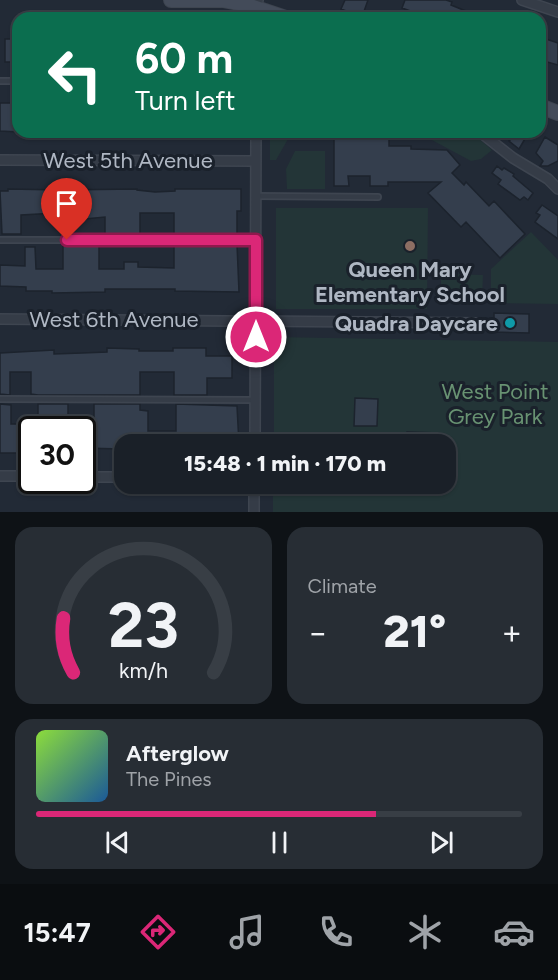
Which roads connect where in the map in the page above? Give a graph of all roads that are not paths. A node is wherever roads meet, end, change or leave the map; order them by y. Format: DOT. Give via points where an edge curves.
graph roads {
  1 [pos="171,0"];
  2 [pos="522,0"];
  3 [pos="257,9"];
  4 [pos="558,12"];
  5 [pos="256,138"];
  6 [pos="488,138"];
  7 [pos="0,160"];
  8 [pos="256,161"];
  9 [pos="558,189"];
  10 [pos="256,196"];
  11 [pos="378,197"];
  12 [pos="0,240"];
  13 [pos="256,240"];
  14 [pos="0,319"];
  15 [pos="256,321"];
  16 [pos="480,322"];
  17 [pos="0,399"];
  18 [pos="255,400"];
  19 [pos="255,434"];
  20 [pos="0,476"];
  21 [pos="18,476"];
  22 [pos="96,477"];
  23 [pos="114,477"];
  24 [pos="254,494"];
  25 [pos="254,512"];
  1 -- 3 [label="main road" via="223,0"];
  2 -- 4 [label="street"];
  5 -- 8 [label="street"];
  6 -- 9 [label="street"];
  7 -- 8 [label="street, West 5th Avenue"];
  8 -- 10 [label="street"];
  10 -- 11 [label="lane"];
  10 -- 13 [label="street"];
  12 -- 13 [label="lane"];
  13 -- 15 [label="street"];
  14 -- 15 [label="street, West 6th Avenue"];
  15 -- 16 [label="street, West 6th Avenue"];
  15 -- 18 [label="street"];
  17 -- 18 [label="lane"];
  18 -- 19 [label="street"];
  20 -- 21 [label="street"];
  22 -- 23 [label="street"];
  24 -- 25 [label="street"];
}
